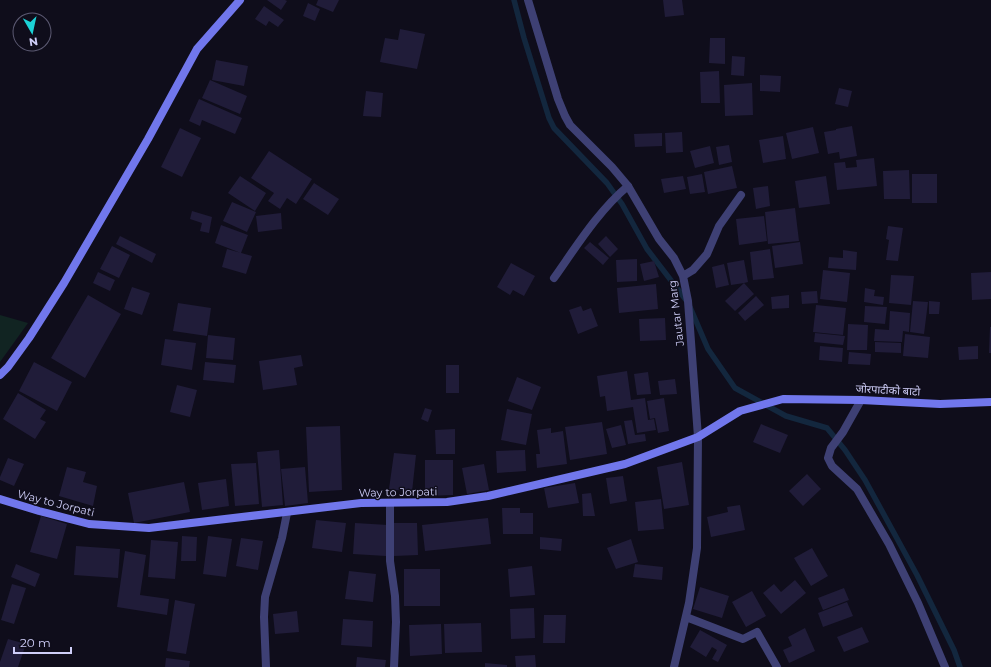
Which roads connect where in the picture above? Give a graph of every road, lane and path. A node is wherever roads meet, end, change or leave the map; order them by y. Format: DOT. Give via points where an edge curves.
graph roads {
  1 [pos="240,0"];
  2 [pos="528,0"];
  3 [pos="628,186"];
  4 [pos="741,195"];
  5 [pos="683,276"];
  6 [pos="554,278"];
  7 [pos="0,375"];
  8 [pos="783,399"];
  9 [pos="862,400"];
  10 [pos="991,402"];
  11 [pos="698,437"];
  12 [pos="0,499"];
  13 [pos="390,503"];
  14 [pos="287,513"];
  15 [pos="686,617"];
  16 [pos="266,667"];
  17 [pos="394,667"];
  18 [pos="674,667"];
  19 [pos="777,667"];
  20 [pos="945,667"];
  1 -- 7 [label="street" via="197,49 64,283 29,338"];
  2 -- 3 [label="street, Jautar Marg" via="565,116 570,125"];
  3 -- 5 [label="street, Jautar Marg"];
  3 -- 6 [label="street" via="600,214"];
  4 -- 5 [label="street" via="719,226 707,254 693,270"];
  5 -- 11 [label="street, Jautar Marg" via="688,301"];
  8 -- 9 [label="street, जोरपाटीको बाटो"];
  8 -- 11 [label="street, Way to Jorpati" via="740,411"];
  9 -- 10 [label="street, जोरपाटीको बाटो" via="940,404"];
  9 -- 20 [label="street" via="831,448 828,458 832,466 857,489 889,544"];
  11 -- 13 [label="street, Way to Jorpati" via="625,464 488,496 447,502"];
  11 -- 15 [label="street, Jautar Marg" via="697,548"];
  12 -- 14 [label="street, Way to Jorpati" via="89,524 149,528"];
  13 -- 14 [label="street, Way to Jorpati" via="361,503"];
  13 -- 17 [label="street" via="390,561 396,622"];
  14 -- 16 [label="street" via="265,598"];
  15 -- 18 [label="street, Jautar Marg"];
  15 -- 19 [label="street" via="743,639 758,632"];
}
